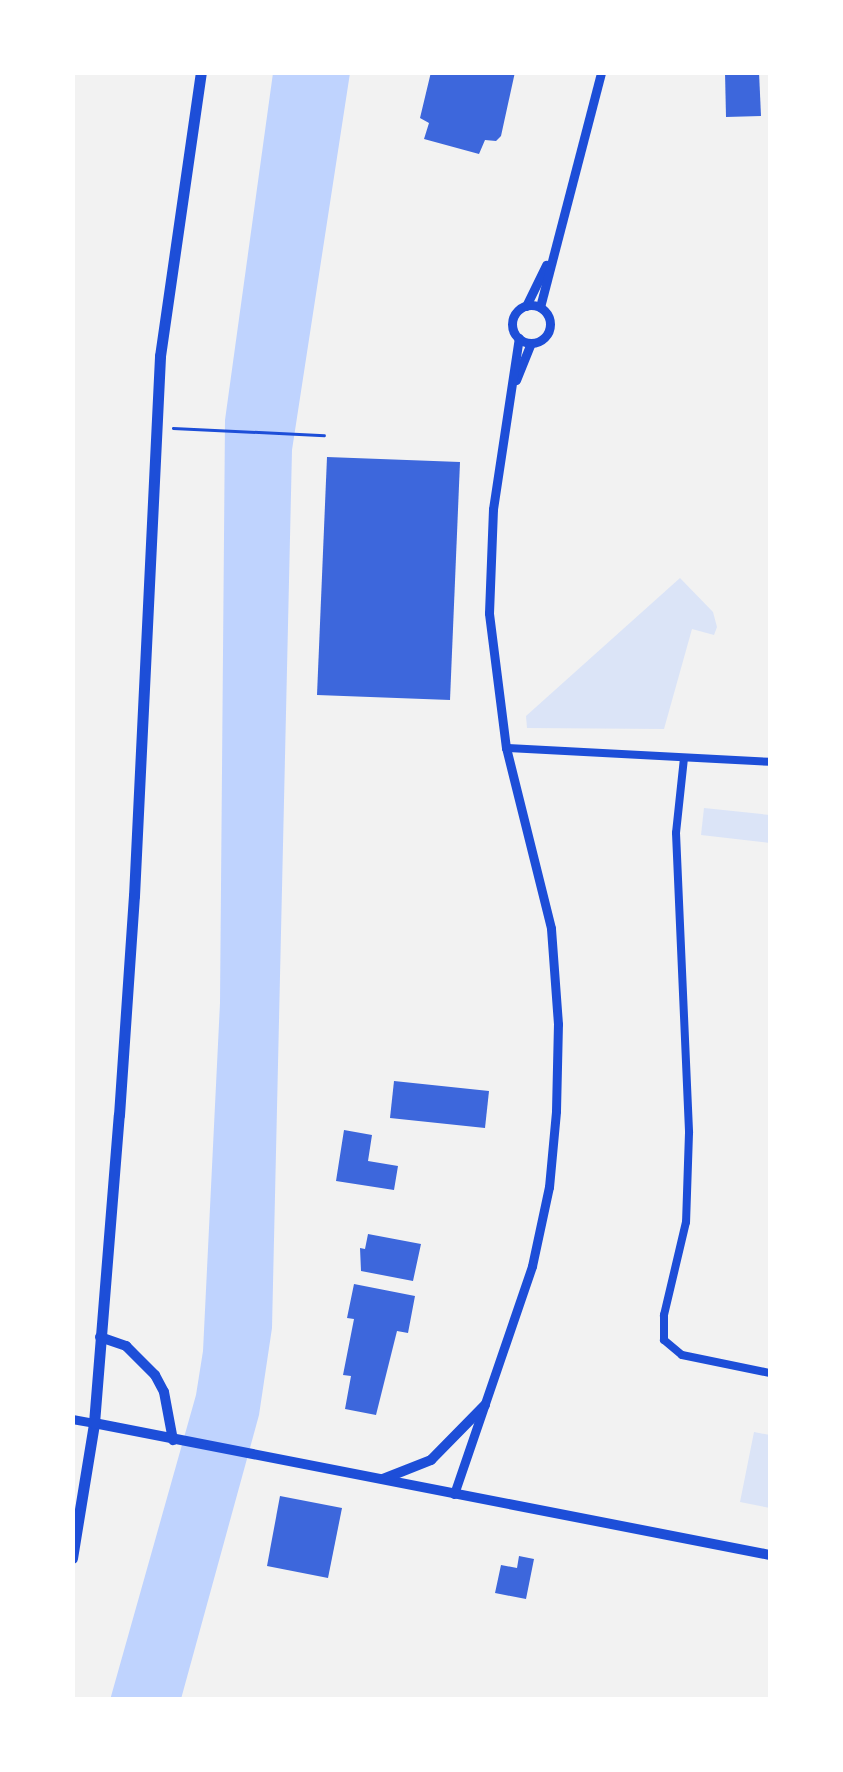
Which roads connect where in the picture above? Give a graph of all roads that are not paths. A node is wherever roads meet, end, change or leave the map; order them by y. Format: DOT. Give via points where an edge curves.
graph roads {
  1 [pos="201,72"];
  2 [pos="601,72"];
  3 [pos="550,258"];
  4 [pos="526,306"];
  5 [pos="540,307"];
  6 [pos="519,338"];
  7 [pos="531,342"];
  8 [pos="513,387"];
  9 [pos="506,748"];
  10 [pos="684,758"];
  11 [pos="770,762"];
  12 [pos="100,1338"];
  13 [pos="770,1373"];
  14 [pos="485,1405"];
  15 [pos="72,1418"];
  16 [pos="94,1423"];
  17 [pos="173,1440"];
  18 [pos="381,1480"];
  19 [pos="454,1494"];
  20 [pos="770,1555"];
  21 [pos="72,1558"];
  1 -- 12 [label="main road" via="159,373 134,896"];
  2 -- 3 [label="street"];
  3 -- 4 [label="street"];
  3 -- 5 [label="street"];
  4 -- 5 [label="street"];
  4 -- 6 [label="street" via="513,318"];
  5 -- 7 [label="street" via="550,327"];
  6 -- 7 [label="street"];
  6 -- 8 [label="street"];
  7 -- 8 [label="street"];
  8 -- 9 [label="street" via="489,578"];
  9 -- 10 [label="street"];
  9 -- 14 [label="street" via="551,928 558,1071 540,1237"];
  10 -- 11 [label="street"];
  10 -- 13 [label="street" via="676,834 687,1187 680,1260 662,1328 671,1350 682,1355"];
  12 -- 16 [label="main road"];
  12 -- 17 [label="main road" via="126,1346 156,1375"];
  14 -- 18 [label="main road" via="431,1460"];
  14 -- 19 [label="street"];
  15 -- 16 [label="street"];
  16 -- 17 [label="main road"];
  16 -- 21 [label="main road"];
  17 -- 18 [label="main road"];
  18 -- 19 [label="main road"];
  19 -- 20 [label="main road"];
}
